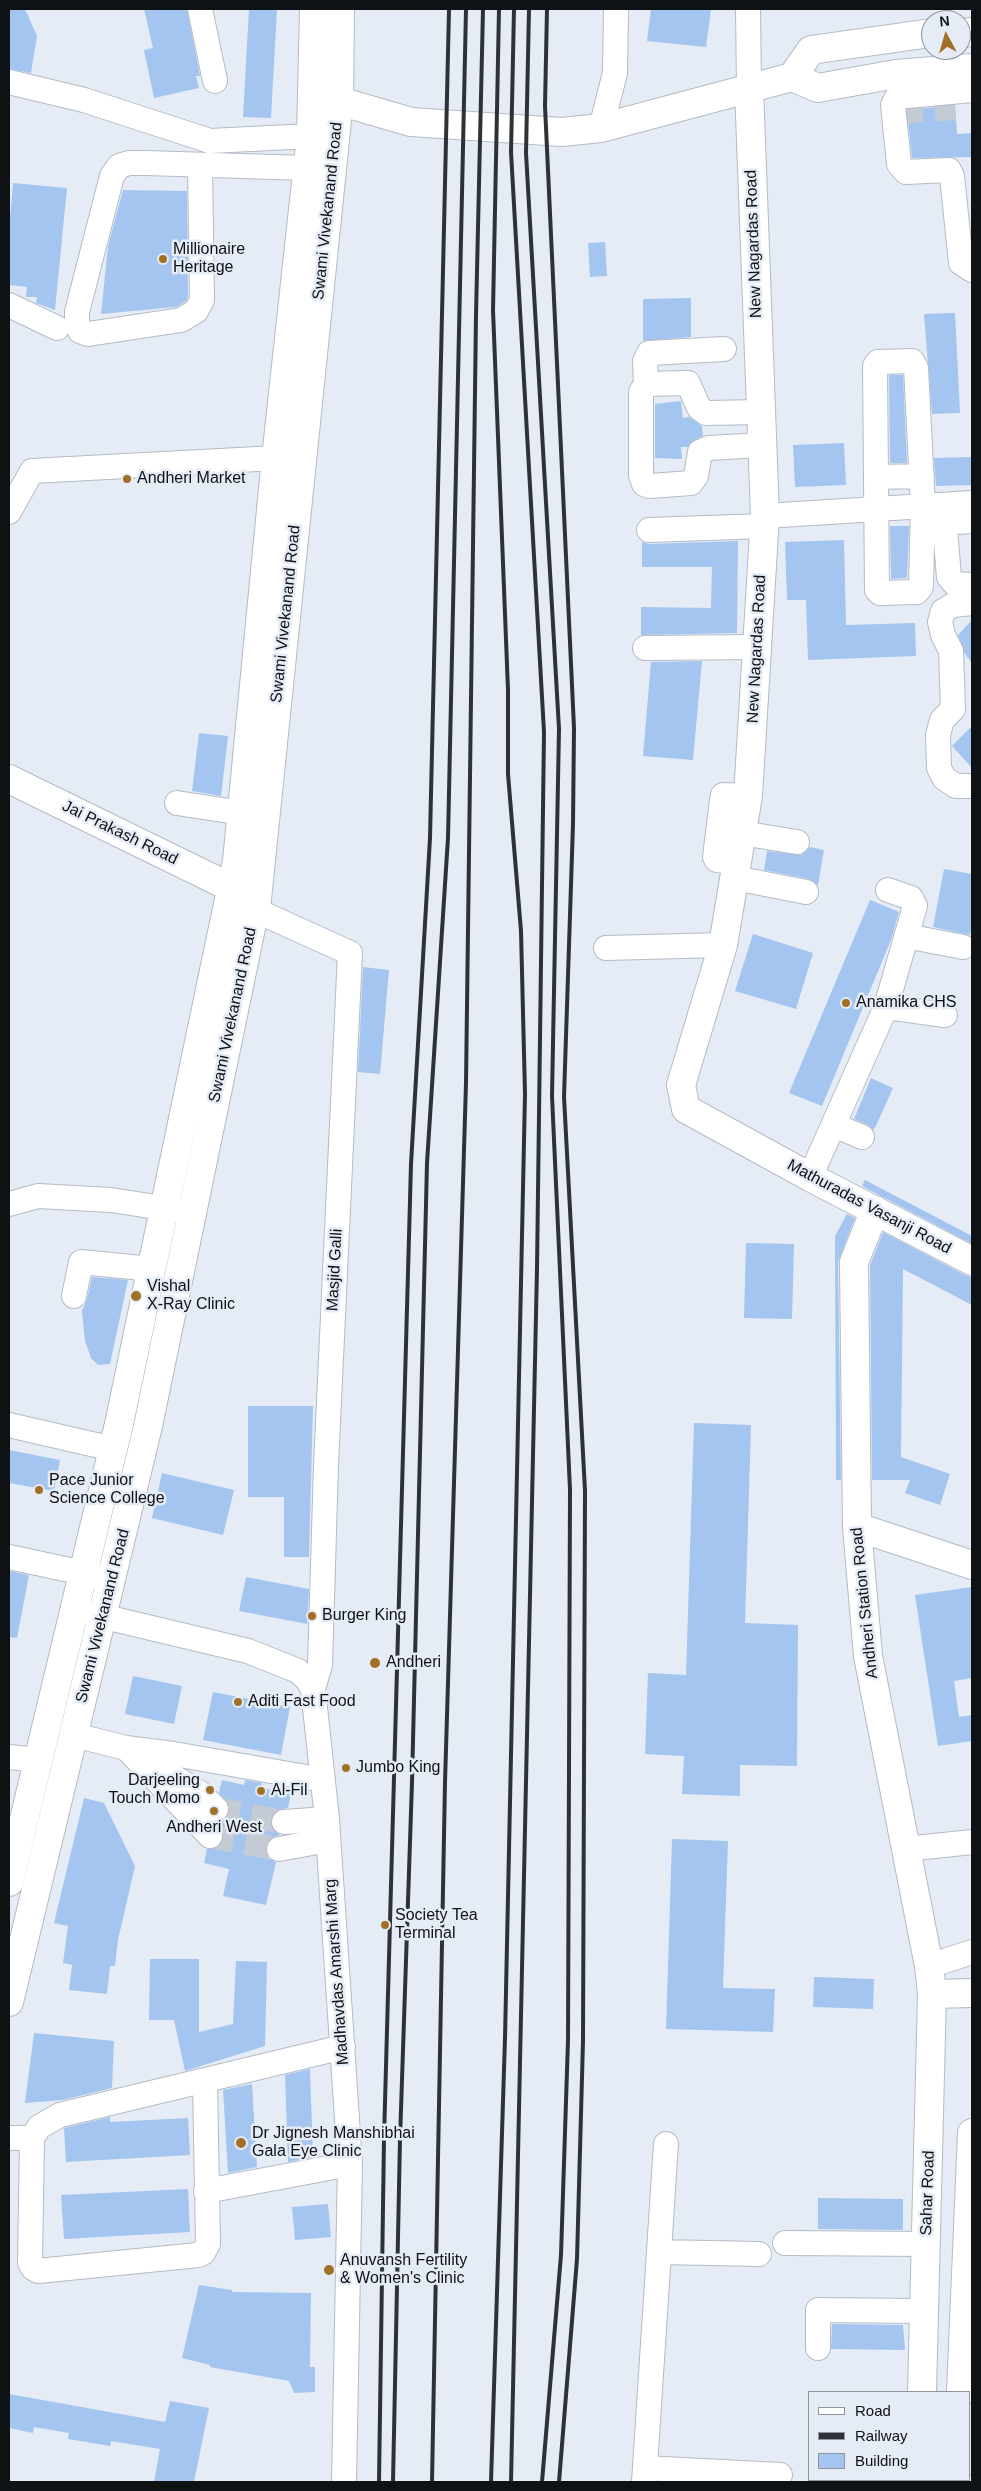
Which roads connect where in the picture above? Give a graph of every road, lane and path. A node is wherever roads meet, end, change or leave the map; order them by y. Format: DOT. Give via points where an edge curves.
graph roads {
  1 [pos="200,9"];
  2 [pos="314,9"];
  3 [pos="340,9"];
  4 [pos="616,9"];
  5 [pos="748,9"];
  6 [pos="921,34"];
  7 [pos="810,50"];
  8 [pos="792,77"];
  9 [pos="215,81"];
  10 [pos="9,82"];
  11 [pos="749,88"];
  12 [pos="818,88"];
  13 [pos="967,91"];
  14 [pos="312,97"];
  15 [pos="339,100"];
  16 [pos="601,128"];
  17 [pos="311,136"];
  18 [pos="200,166"];
  19 [pos="307,168"];
  20 [pos="972,270"];
  21 [pos="9,306"];
  22 [pos="58,328"];
  23 [pos="724,349"];
  24 [pos="646,384"];
  25 [pos="760,412"];
  26 [pos="761,445"];
  27 [pos="276,458"];
  28 [pos="922,476"];
  29 [pos="876,477"];
  30 [pos="972,503"];
  31 [pos="9,512"];
  32 [pos="933,514"];
  33 [pos="887,516"];
  34 [pos="765,521"];
  35 [pos="972,521"];
  36 [pos="649,530"];
  37 [pos="972,585"];
  38 [pos="972,603"];
  39 [pos="757,647"];
  40 [pos="645,648"];
  41 [pos="9,779"];
  42 [pos="972,786"];
  43 [pos="177,803"];
  44 [pos="242,812"];
  45 [pos="796,842"];
  46 [pos="732,847"];
  47 [pos="232,888"];
  48 [pos="888,890"];
  49 [pos="806,892"];
  50 [pos="255,910"];
  51 [pos="906,936"];
  52 [pos="723,945"];
  53 [pos="963,947"];
  54 [pos="606,948"];
  55 [pos="882,981"];
  56 [pos="886,1007"];
  57 [pos="945,1015"];
  58 [pos="845,1100"];
  59 [pos="834,1125"];
  60 [pos="862,1137"];
  61 [pos="766,1153"];
  62 [pos="810,1177"];
  63 [pos="9,1204"];
  64 [pos="164,1208"];
  65 [pos="875,1210"];
  66 [pos="193,1212"];
  67 [pos="972,1261"];
  68 [pos="152,1269"];
  69 [pos="74,1296"];
  70 [pos="9,1425"];
  71 [pos="113,1449"];
  72 [pos="857,1527"];
  73 [pos="9,1556"];
  74 [pos="972,1565"];
  75 [pos="83,1574"];
  76 [pos="112,1579"];
  77 [pos="74,1609"];
  78 [pos="103,1616"];
  79 [pos="312,1689"];
  80 [pos="74,1735"];
  81 [pos="126,1748"];
  82 [pos="9,1757"];
  83 [pos="39,1760"];
  84 [pos="323,1780"];
  85 [pos="216,1809"];
  86 [pos="284,1822"];
  87 [pos="327,1830"];
  88 [pos="210,1836"];
  89 [pos="972,1842"];
  90 [pos="278,1849"];
  91 [pos="906,1849"];
  92 [pos="9,1882"];
  93 [pos="972,1952"];
  94 [pos="929,1966"];
  95 [pos="972,1993"];
  96 [pos="932,1994"];
  97 [pos="9,2002"];
  98 [pos="343,2047"];
  99 [pos="204,2082"];
  100 [pos="972,2133"];
  101 [pos="20,2138"];
  102 [pos="972,2142"];
  103 [pos="666,2144"];
  104 [pos="350,2164"];
  105 [pos="206,2191"];
  106 [pos="971,2191"];
  107 [pos="970,2238"];
  108 [pos="785,2243"];
  109 [pos="926,2244"];
  110 [pos="659,2252"];
  111 [pos="759,2254"];
  112 [pos="924,2311"];
  113 [pos="818,2348"];
  114 [pos="922,2391"];
  115 [pos="961,2391"];
  116 [pos="644,2475"];
  117 [pos="780,2475"];
  118 [pos="344,2482"];
  1 -- 9 [label="street"];
  2 -- 14 [label="main road, Swami Vivekanand Road"];
  3 -- 15 [label="main road, Swami Vivekanand Road"];
  4 -- 16 [label="street" via="615,73"];
  5 -- 11 [label="street"];
  6 -- 7 [label="main road"];
  7 -- 8 [label="main road"];
  7 -- 12 [label="main road"];
  8 -- 11 [label="main road"];
  8 -- 12 [label="main road"];
  10 -- 17 [label="street" via="84,100 210,141"];
  11 -- 16 [label="main road"];
  11 -- 25 [label="main road, New Nagardas Road"];
  12 -- 13 [label="main road" via="896,74"];
  13 -- 20 [label="street" via="898,97 893,104 899,164 906,172 950,170 961,263"];
  14 -- 15 [label="main road"];
  14 -- 17 [label="main road, Swami Vivekanand Road"];
  15 -- 16 [label="main road" via="410,122 562,132"];
  15 -- 50 [label="main road, Swami Vivekanand Road"];
  17 -- 19 [label="main road, Swami Vivekanand Road"];
  18 -- 18 [label="street" via="129,163 114,170 77,312 80,332 88,334 181,320 196,311 202,300"];
  18 -- 19 [label="street"];
  19 -- 27 [label="main road, Swami Vivekanand Road"];
  21 -- 22 [label="street"];
  23 -- 24 [label="street" via="649,353 645,361"];
  24 -- 25 [label="street" via="688,383 699,408 706,413"];
  24 -- 26 [label="street" via="640,392 641,474 644,484 691,483 696,476 700,452 710,448"];
  25 -- 26 [label="main road, New Nagardas Road"];
  26 -- 34 [label="main road, New Nagardas Road"];
  27 -- 31 [label="street" via="32,472"];
  27 -- 44 [label="main road, Swami Vivekanand Road"];
  28 -- 29 [label="street"];
  28 -- 29 [label="street" via="916,368 912,361 878,362 875,366"];
  28 -- 32 [label="street"];
  29 -- 33 [label="street"];
  30 -- 32 [label="street"];
  32 -- 33 [label="street"];
  32 -- 33 [label="street" via="921,587 917,592 880,594 877,590"];
  32 -- 35 [label="street"];
  32 -- 37 [label="street" via="949,577 955,584"];
  33 -- 34 [label="street"];
  34 -- 36 [label="street"];
  34 -- 39 [label="main road, New Nagardas Road"];
  38 -- 42 [label="street" via="953,605 943,611 940,622 951,651 953,709 942,720 938,735 939,768 944,778 956,786"];
  39 -- 40 [label="street"];
  39 -- 46 [label="main road, New Nagardas Road" via="748,796"];
  41 -- 47 [label="main road, Jai Prakash Road"];
  43 -- 44 [label="street"];
  44 -- 47 [label="main road, Swami Vivekanand Road"];
  45 -- 46 [label="street"];
  46 -- 49 [label="street"];
  46 -- 52 [label="main road, New Nagardas Road"];
  47 -- 64 [label="main road, Swami Vivekanand Road"];
  48 -- 51 [label="street" via="911,898 915,906"];
  50 -- 66 [label="main road, Swami Vivekanand Road"];
  50 -- 79 [label="street, Masjid Galli" via="350,953 326,1465 322,1635 320,1665"];
  51 -- 53 [label="street"];
  51 -- 56 [label="street"];
  52 -- 54 [label="street"];
  52 -- 61 [label="main road, New Nagardas Road" via="681,1085 682,1093 686,1109"];
  55 -- 58 [label="street" via="858,1048 836,1092"];
  56 -- 57 [label="street"];
  56 -- 58 [label="street"];
  58 -- 59 [label="street"];
  59 -- 60 [label="street"];
  59 -- 62 [label="street"];
  61 -- 62 [label="main road, Mathuradas Vasanji Road"];
  62 -- 65 [label="main road, Mathuradas Vasanji Road"];
  63 -- 64 [label="street" via="38,1196 111,1200"];
  64 -- 66 [label="street"];
  64 -- 68 [label="main road, Swami Vivekanand Road"];
  65 -- 67 [label="main road, Mathuradas Vasanji Road"];
  65 -- 72 [label="main road, Andheri Station Road" via="854,1262"];
  66 -- 76 [label="main road, Swami Vivekanand Road"];
  68 -- 69 [label="street" via="82,1262"];
  68 -- 71 [label="main road, Swami Vivekanand Road"];
  70 -- 71 [label="street"];
  71 -- 75 [label="main road, Swami Vivekanand Road"];
  72 -- 74 [label="main road"];
  72 -- 91 [label="main road, Andheri Station Road" via="868,1656"];
  73 -- 75 [label="street"];
  75 -- 76 [label="street"];
  75 -- 77 [label="main road, Swami Vivekanand Road"];
  76 -- 78 [label="main road, Swami Vivekanand Road"];
  77 -- 78 [label="street"];
  77 -- 83 [label="main road, Swami Vivekanand Road"];
  78 -- 79 [label="street" via="248,1651 298,1671"];
  78 -- 80 [label="main road, Swami Vivekanand Road"];
  79 -- 84 [label="street, Madhavdas Amarshi Marg"];
  80 -- 81 [label="street"];
  80 -- 97 [label="main road, Swami Vivekanand Road"];
  81 -- 84 [label="street"];
  81 -- 85 [label="street" via="200,1793"];
  81 -- 88 [label="street"];
  82 -- 83 [label="street"];
  83 -- 92 [label="main road, Swami Vivekanand Road"];
  84 -- 87 [label="street, Madhavdas Amarshi Marg"];
  86 -- 87 [label="street"];
  87 -- 90 [label="street"];
  87 -- 98 [label="street, Madhavdas Amarshi Marg"];
  89 -- 91 [label="street"];
  91 -- 94 [label="main road, Andheri Station Road"];
  93 -- 94 [label="street"];
  94 -- 96 [label="main road, Andheri Station Road"];
  95 -- 96 [label="main road"];
  96 -- 109 [label="main road, Sahar Road"];
  98 -- 99 [label="street"];
  98 -- 104 [label="street, Madhavdas Amarshi Marg"];
  99 -- 101 [label="street" via="60,2115"];
  99 -- 105 [label="street"];
  100 -- 102 [label="main road"];
  101 -- 105 [label="street" via="30,2263 38,2270 203,2253 208,2244"];
  102 -- 106 [label="main road"];
  103 -- 110 [label="street"];
  104 -- 105 [label="street"];
  104 -- 118 [label="street, Madhavdas Amarshi Marg"];
  106 -- 107 [label="main road"];
  107 -- 115 [label="main road"];
  108 -- 109 [label="street"];
  109 -- 112 [label="main road, Sahar Road"];
  110 -- 111 [label="street"];
  110 -- 116 [label="street"];
  112 -- 113 [label="street" via="818,2310"];
  112 -- 114 [label="main road, Sahar Road"];
  116 -- 117 [label="street"];
}
